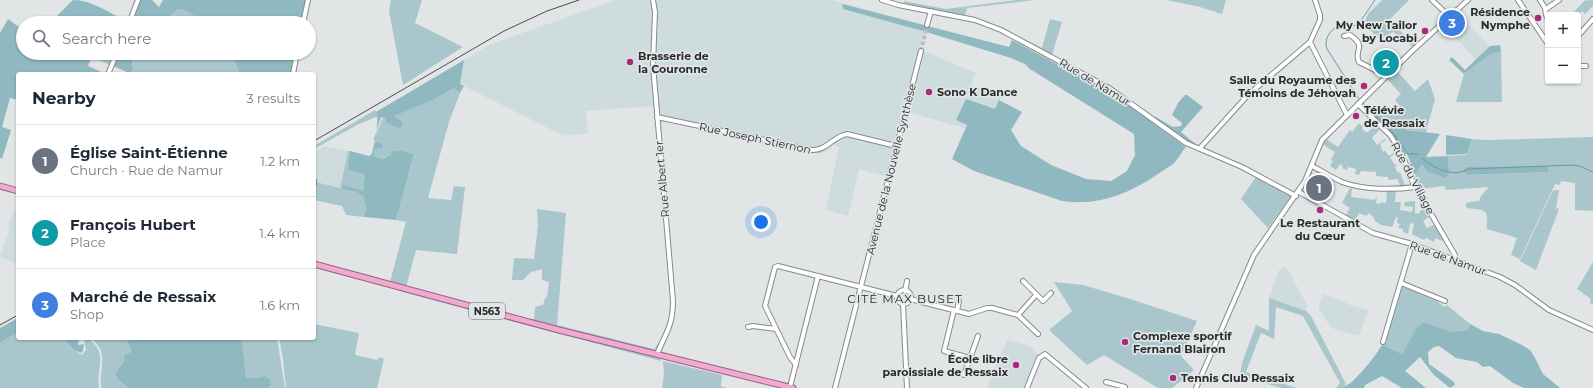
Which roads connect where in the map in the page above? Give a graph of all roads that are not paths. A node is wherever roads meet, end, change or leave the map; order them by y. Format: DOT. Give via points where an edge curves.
graph roads {
  1 [pos="138,0"];
  2 [pos="308,0"];
  3 [pos="653,0"];
  4 [pos="882,0"];
  5 [pos="1315,0"];
  6 [pos="1432,0"];
  7 [pos="1468,0"];
  8 [pos="1518,0"];
  9 [pos="1540,0"];
  10 [pos="1559,0"];
  11 [pos="1546,9"];
  12 [pos="931,11"];
  13 [pos="132,16"];
  14 [pos="305,16"];
  15 [pos="1450,17"];
  16 [pos="1593,19"];
  17 [pos="927,25"];
  18 [pos="1581,33"];
  19 [pos="1344,36"];
  20 [pos="1545,40"];
  21 [pos="1310,42"];
  22 [pos="921,51"];
  23 [pos="114,60"];
  24 [pos="296,60"];
  25 [pos="1581,66"];
  26 [pos="1586,66"];
  27 [pos="109,72"];
  28 [pos="293,72"];
  29 [pos="1387,76"];
  30 [pos="1358,104"];
  31 [pos="1347,115"];
  32 [pos="657,117"];
  33 [pos="896,146"];
  34 [pos="1200,148"];
  35 [pos="1312,166"];
  36 [pos="0,186"];
  37 [pos="1416,188"];
  38 [pos="16,190"];
  39 [pos="1298,192"];
  40 [pos="1296,196"];
  41 [pos="1412,244"];
  42 [pos="1455,260"];
  43 [pos="316,265"];
  44 [pos="818,276"];
  45 [pos="907,281"];
  46 [pos="1024,281"];
  47 [pos="1401,283"];
  48 [pos="861,287"];
  49 [pos="905,291"];
  50 [pos="1051,293"];
  51 [pos="1036,295"];
  52 [pos="897,296"];
  53 [pos="910,299"];
  54 [pos="960,301"];
  55 [pos="1445,301"];
  56 [pos="903,304"];
  57 [pos="955,311"];
  58 [pos="1018,315"];
  59 [pos="748,327"];
  60 [pos="776,328"];
  61 [pos="1593,330"];
  62 [pos="1038,334"];
  63 [pos="978,336"];
  64 [pos="1383,342"];
  65 [pos="659,355"];
  66 [pos="970,358"];
  67 [pos="796,365"];
  68 [pos="964,375"];
  69 [pos="1078,382"];
  70 [pos="1106,382"];
  71 [pos="1115,386"];
  72 [pos="1125,387"];
  73 [pos="791,388"];
  74 [pos="835,388"];
  75 [pos="907,388"];
  76 [pos="1027,388"];
  77 [pos="1077,388"];
  78 [pos="1086,388"];
  79 [pos="1196,388"];
  1 -- 13 [label="street"];
  2 -- 14 [label="street"];
  3 -- 32 [label="street, Rue Albert 1er" via="653,65"];
  4 -- 12 [label="street, Rue de Namur"];
  5 -- 21 [label="street" via="1320,20"];
  6 -- 15 [label="street"];
  7 -- 15 [label="street"];
  8 -- 20 [label="street"];
  9 -- 11 [label="street"];
  10 -- 11 [label="street"];
  12 -- 17 [label="street"];
  12 -- 34 [label="street, Rue de Namur" via="974,20 1021,40 1104,85 1181,139"];
  15 -- 29 [label="street"];
  16 -- 18 [label="street"];
  19 -- 29 [label="street" via="1350,35 1359,42 1359,62"];
  21 -- 31 [label="street"];
  21 -- 34 [label="street" via="1248,95"];
  22 -- 33 [label="street, Avenue de la Nouvelle Synthèse"];
  23 -- 27 [label="street"];
  24 -- 28 [label="street"];
  25 -- 26 [label="street"];
  29 -- 30 [label="street"];
  30 -- 31 [label="street"];
  30 -- 37 [label="street, Rue du Village" via="1390,135"];
  31 -- 35 [label="street" via="1322,140"];
  32 -- 33 [label="street, Rue Joseph Stiernon" via="812,150 821,150 847,134"];
  32 -- 65 [label="street, Rue Albert 1er" via="673,316"];
  33 -- 48 [label="street, Avenue de la Nouvelle Synthèse"];
  34 -- 40 [label="street, Rue de Namur"];
  35 -- 37 [label="street" via="1349,184 1382,188"];
  35 -- 39 [label="street"];
  36 -- 38 [label="main road"];
  37 -- 42 [label="street, Rue du Village" via="1453,252"];
  39 -- 40 [label="street"];
  39 -- 41 [label="street, Rue de Namur" via="1373,233"];
  40 -- 79 [label="street" via="1254,255"];
  41 -- 42 [label="street, Rue de Namur"];
  41 -- 47 [label="street"];
  42 -- 61 [label="street, Rue de Namur" via="1505,279 1549,310"];
  43 -- 65 [label="main road, N563"];
  44 -- 48 [label="street"];
  44 -- 60 [label="street" via="778,266 774,268 765,306"];
  44 -- 67 [label="street"];
  45 -- 49 [label="street"];
  46 -- 51 [label="street"];
  47 -- 55 [label="street"];
  47 -- 64 [label="street"];
  48 -- 52 [label="street"];
  48 -- 74 [label="street, Avenue de la Nouvelle Synthèse"];
  49 -- 52 [label="street" via="901,291"];
  49 -- 53 [label="street" via="909,293"];
  50 -- 51 [label="street" via="1042,301"];
  51 -- 58 [label="street"];
  52 -- 56 [label="street" via="898,301"];
  53 -- 56 [label="street" via="908,303"];
  53 -- 57 [label="street"];
  54 -- 57 [label="street"];
  56 -- 75 [label="street"];
  57 -- 58 [label="street" via="972,314 989,307"];
  57 -- 66 [label="street" via="944,351"];
  58 -- 62 [label="street"];
  59 -- 60 [label="street"];
  60 -- 67 [label="street"];
  63 -- 66 [label="street"];
  65 -- 73 [label="main road, N563"];
  66 -- 68 [label="street"];
  67 -- 73 [label="street"];
  69 -- 76 [label="street" via="1048,356 1042,355"];
  69 -- 77 [label="street"];
  69 -- 78 [label="street"];
  70 -- 71 [label="street"];
  71 -- 72 [label="street"];
}
